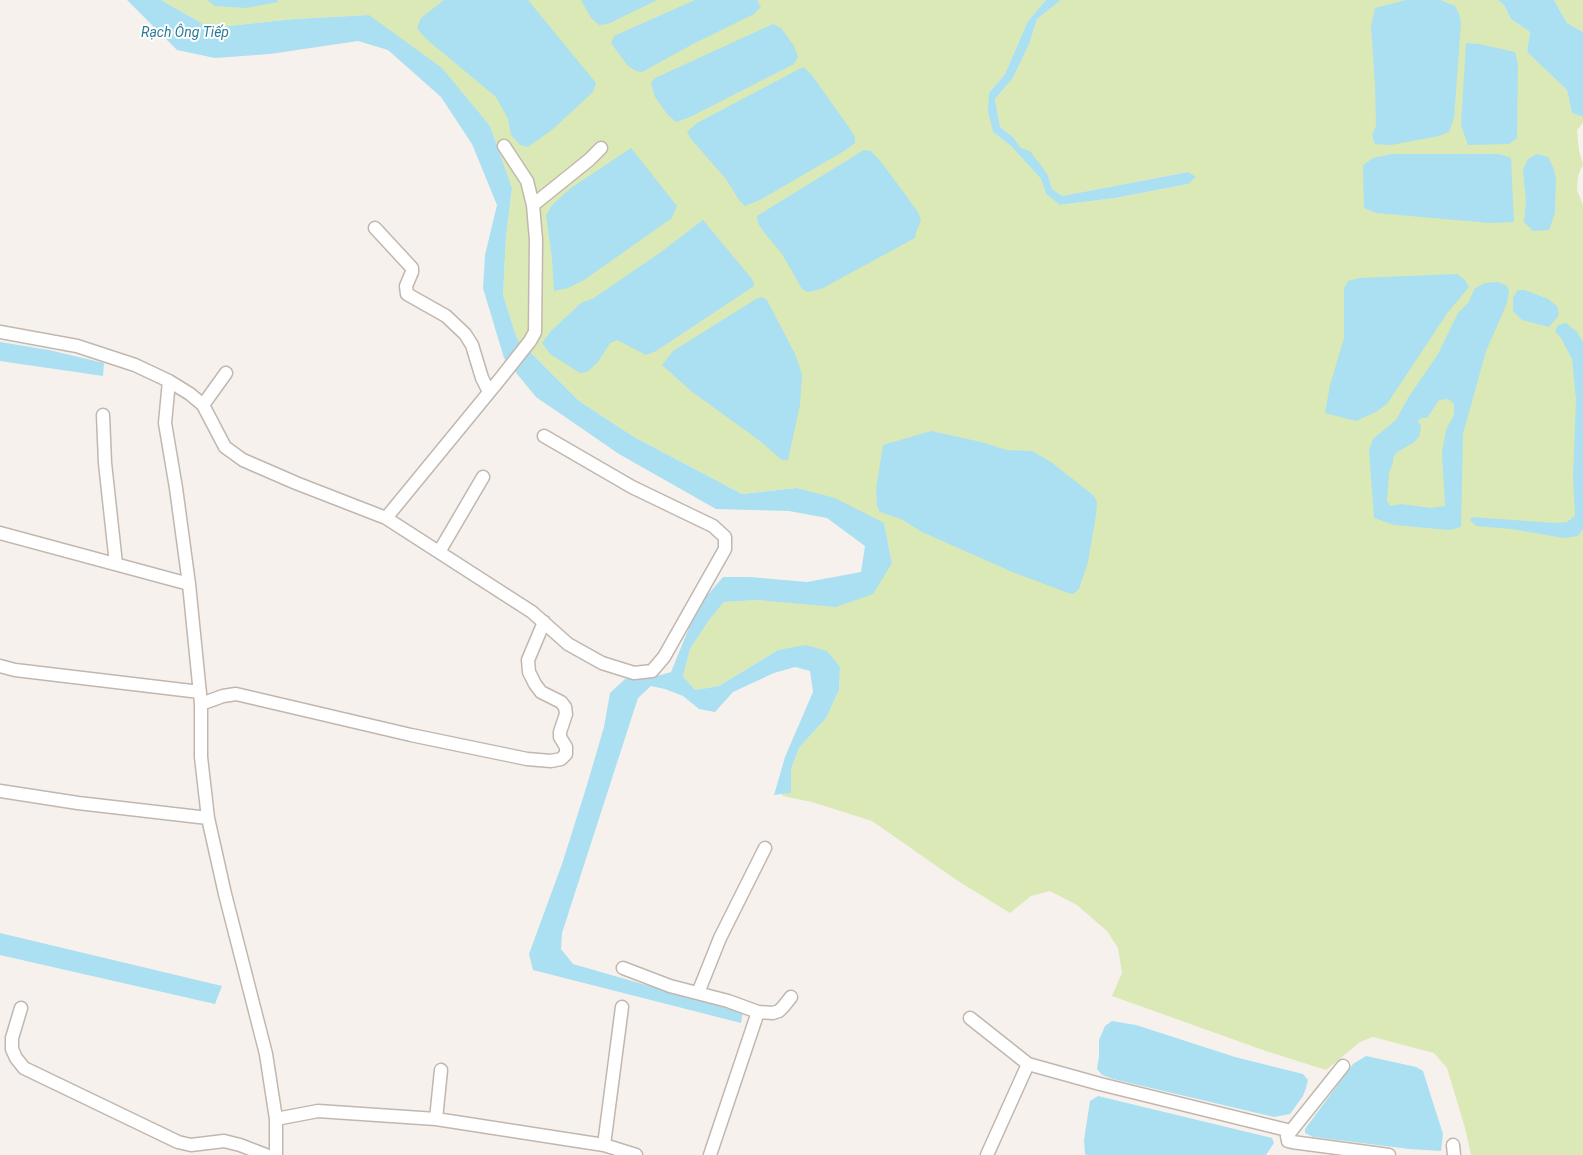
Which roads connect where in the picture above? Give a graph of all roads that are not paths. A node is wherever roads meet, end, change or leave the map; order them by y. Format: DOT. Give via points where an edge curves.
graph roads {
  1 [pos="504,146"];
  2 [pos="601,148"];
  3 [pos="533,205"];
  4 [pos="375,228"];
  5 [pos="0,332"];
  6 [pos="226,373"];
  7 [pos="169,381"];
  8 [pos="489,392"];
  9 [pos="203,405"];
  10 [pos="103,415"];
  11 [pos="544,436"];
  12 [pos="483,477"];
  13 [pos="386,518"];
  14 [pos="0,534"];
  15 [pos="439,552"];
  16 [pos="116,564"];
  17 [pos="189,584"];
  18 [pos="544,622"];
  19 [pos="0,666"];
  20 [pos="200,698"];
  21 [pos="0,791"];
  22 [pos="208,818"];
  23 [pos="764,848"];
  24 [pos="623,968"];
  25 [pos="698,993"];
  26 [pos="791,997"];
  27 [pos="622,1007"];
  28 [pos="21,1008"];
  29 [pos="758,1012"];
  30 [pos="970,1018"];
  31 [pos="1028,1064"];
  32 [pos="1343,1066"];
  33 [pos="441,1070"];
  34 [pos="276,1119"];
  35 [pos="436,1119"];
  36 [pos="1290,1131"];
  37 [pos="604,1145"];
  38 [pos="266,1155"];
  39 [pos="276,1155"];
  40 [pos="636,1155"];
  41 [pos="710,1155"];
  42 [pos="987,1155"];
  43 [pos="1389,1155"];
  1 -- 3 [label="street" via="527,181"];
  2 -- 3 [label="street"];
  3 -- 8 [label="street" via="535,332"];
  4 -- 8 [label="street" via="412,268 407,294 446,316 465,334"];
  5 -- 7 [label="street" via="77,346 135,365"];
  6 -- 9 [label="street"];
  7 -- 9 [label="street"];
  7 -- 17 [label="street" via="165,423"];
  8 -- 13 [label="street"];
  9 -- 13 [label="street" via="225,446 243,460"];
  10 -- 16 [label="street"];
  11 -- 18 [label="street" via="632,487 713,526 725,537 725,549 664,657 652,670 634,673 602,663 568,644"];
  12 -- 15 [label="street"];
  13 -- 15 [label="street"];
  14 -- 16 [label="street"];
  15 -- 18 [label="street"];
  16 -- 17 [label="street"];
  17 -- 20 [label="street"];
  18 -- 20 [label="street" via="528,660 529,672 541,692 566,707 560,732 566,754 561,759 526,759 236,694"];
  19 -- 20 [label="street"];
  20 -- 22 [label="street" via="201,757"];
  21 -- 22 [label="street"];
  22 -- 34 [label="street" via="266,1054"];
  23 -- 25 [label="street" via="720,938"];
  24 -- 25 [label="street"];
  25 -- 29 [label="street"];
  26 -- 29 [label="street" via="779,1011"];
  27 -- 37 [label="street"];
  28 -- 38 [label="street" via="12,1049 24,1068 178,1142 191,1145 224,1141"];
  29 -- 41 [label="street"];
  30 -- 31 [label="street"];
  31 -- 36 [label="street"];
  31 -- 42 [label="street"];
  32 -- 36 [label="street"];
  33 -- 35 [label="street"];
  34 -- 35 [label="street" via="318,1110"];
  34 -- 39 [label="street"];
  35 -- 37 [label="street"];
  36 -- 43 [label="street" via="1288,1141 1292,1142"];
  37 -- 40 [label="street"];
}
